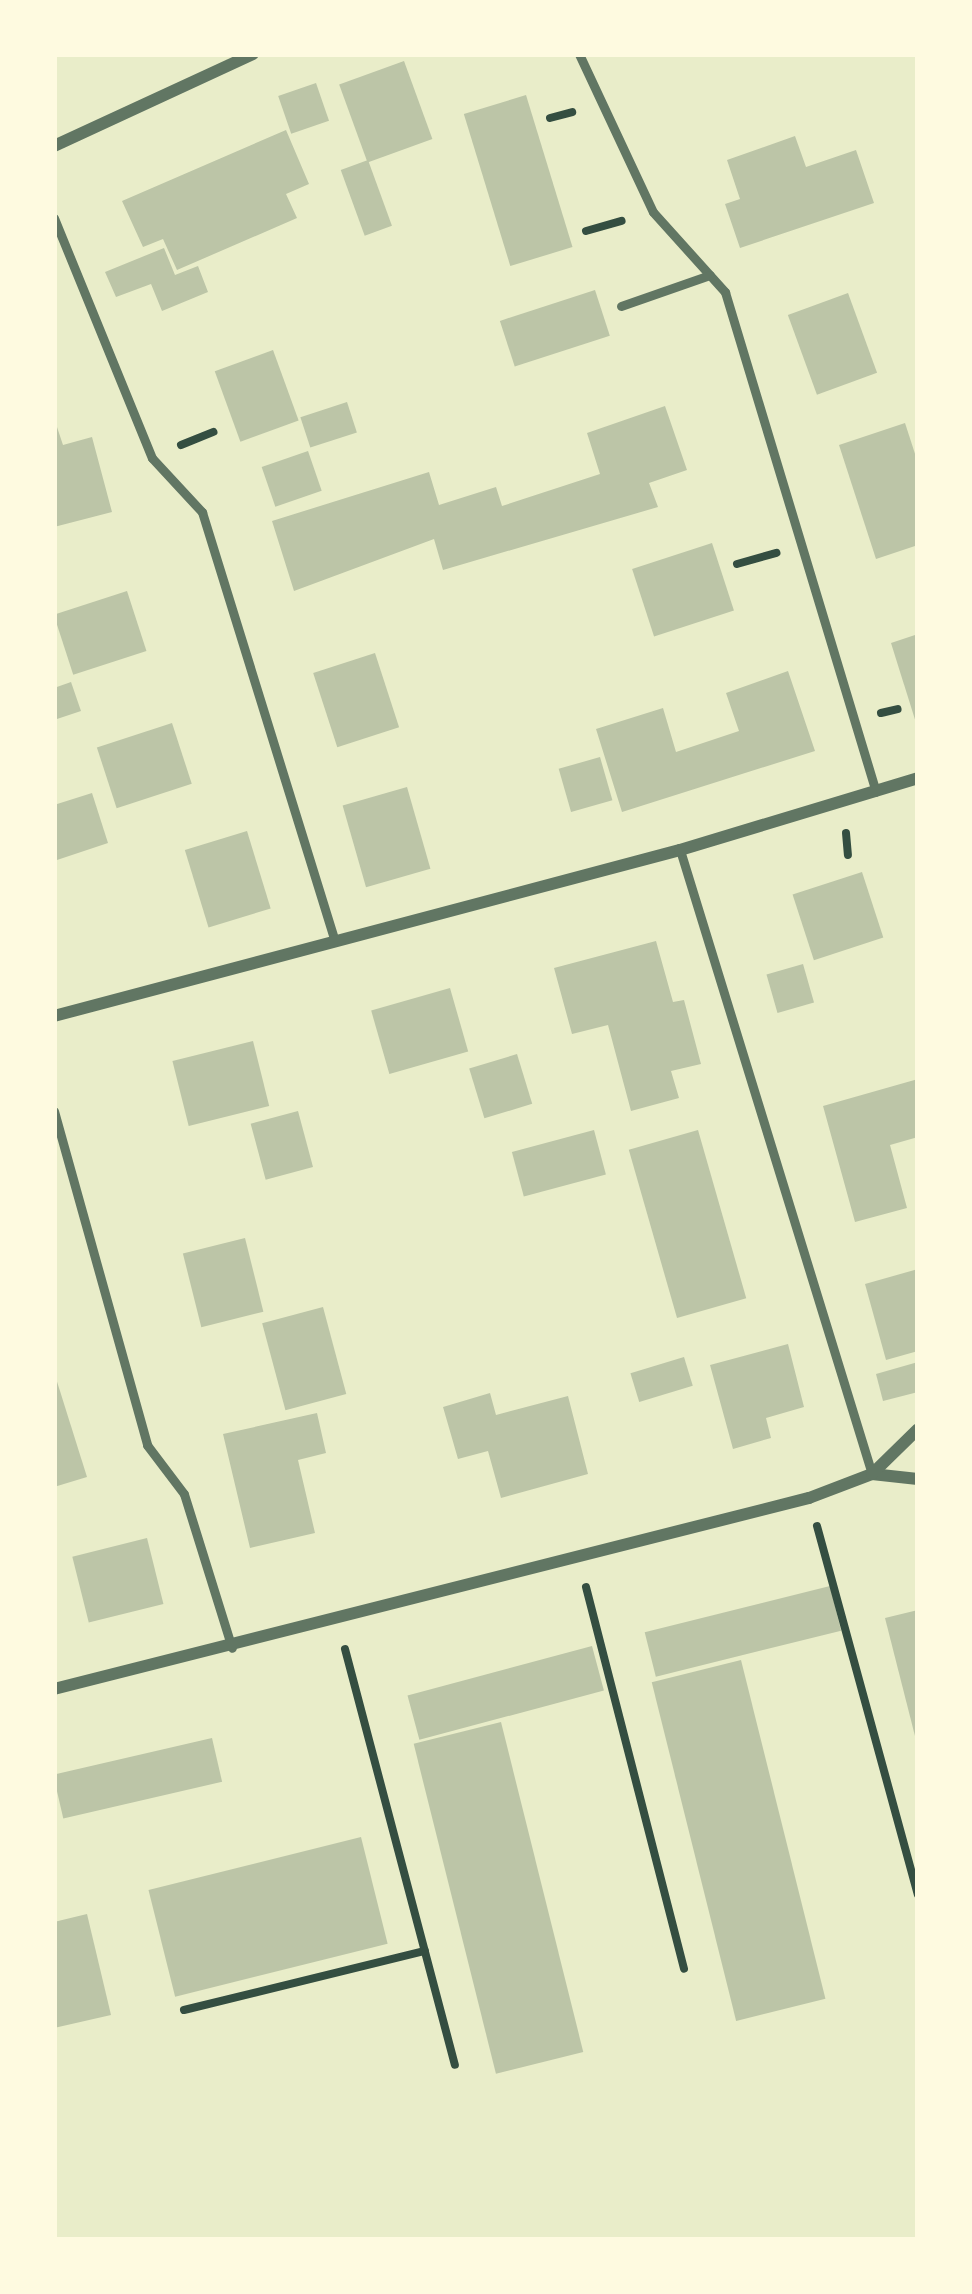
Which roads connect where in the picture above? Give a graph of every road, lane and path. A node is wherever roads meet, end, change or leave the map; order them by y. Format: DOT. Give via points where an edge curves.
graph roads {
  1 [pos="253,54"];
  2 [pos="579,54"];
  3 [pos="54,146"];
  4 [pos="54,218"];
  5 [pos="710,275"];
  6 [pos="621,306"];
  7 [pos="918,778"];
  8 [pos="876,792"];
  9 [pos="680,850"];
  10 [pos="335,942"];
  11 [pos="54,1016"];
  12 [pos="54,1111"];
  13 [pos="918,1429"];
  14 [pos="872,1474"];
  15 [pos="918,1479"];
  16 [pos="809,1498"];
  17 [pos="580,1561"];
  18 [pos="338,1624"];
  19 [pos="232,1648"];
  20 [pos="54,1690"];
  21 [pos="918,1894"];
  22 [pos="425,1951"];
  23 [pos="684,1969"];
  24 [pos="184,2010"];
  25 [pos="455,2065"];
  1 -- 3 [label="street"];
  2 -- 5 [label="lane" via="652,212"];
  4 -- 10 [label="lane" via="152,458 202,512"];
  5 -- 6 [label="lane"];
  5 -- 8 [label="lane" via="724,292 807,545"];
  7 -- 8 [label="street"];
  8 -- 9 [label="street"];
  9 -- 10 [label="street"];
  9 -- 14 [label="lane"];
  10 -- 11 [label="street"];
  12 -- 19 [label="lane" via="147,1445 184,1494"];
  13 -- 14 [label="street"];
  14 -- 15 [label="street"];
  14 -- 16 [label="street"];
  16 -- 17 [label="street"];
  16 -- 21 [label="path"];
  17 -- 18 [label="street"];
  17 -- 23 [label="path"];
  18 -- 19 [label="street"];
  18 -- 22 [label="path"];
  19 -- 20 [label="street"];
  22 -- 24 [label="path"];
  22 -- 25 [label="path"];
}
